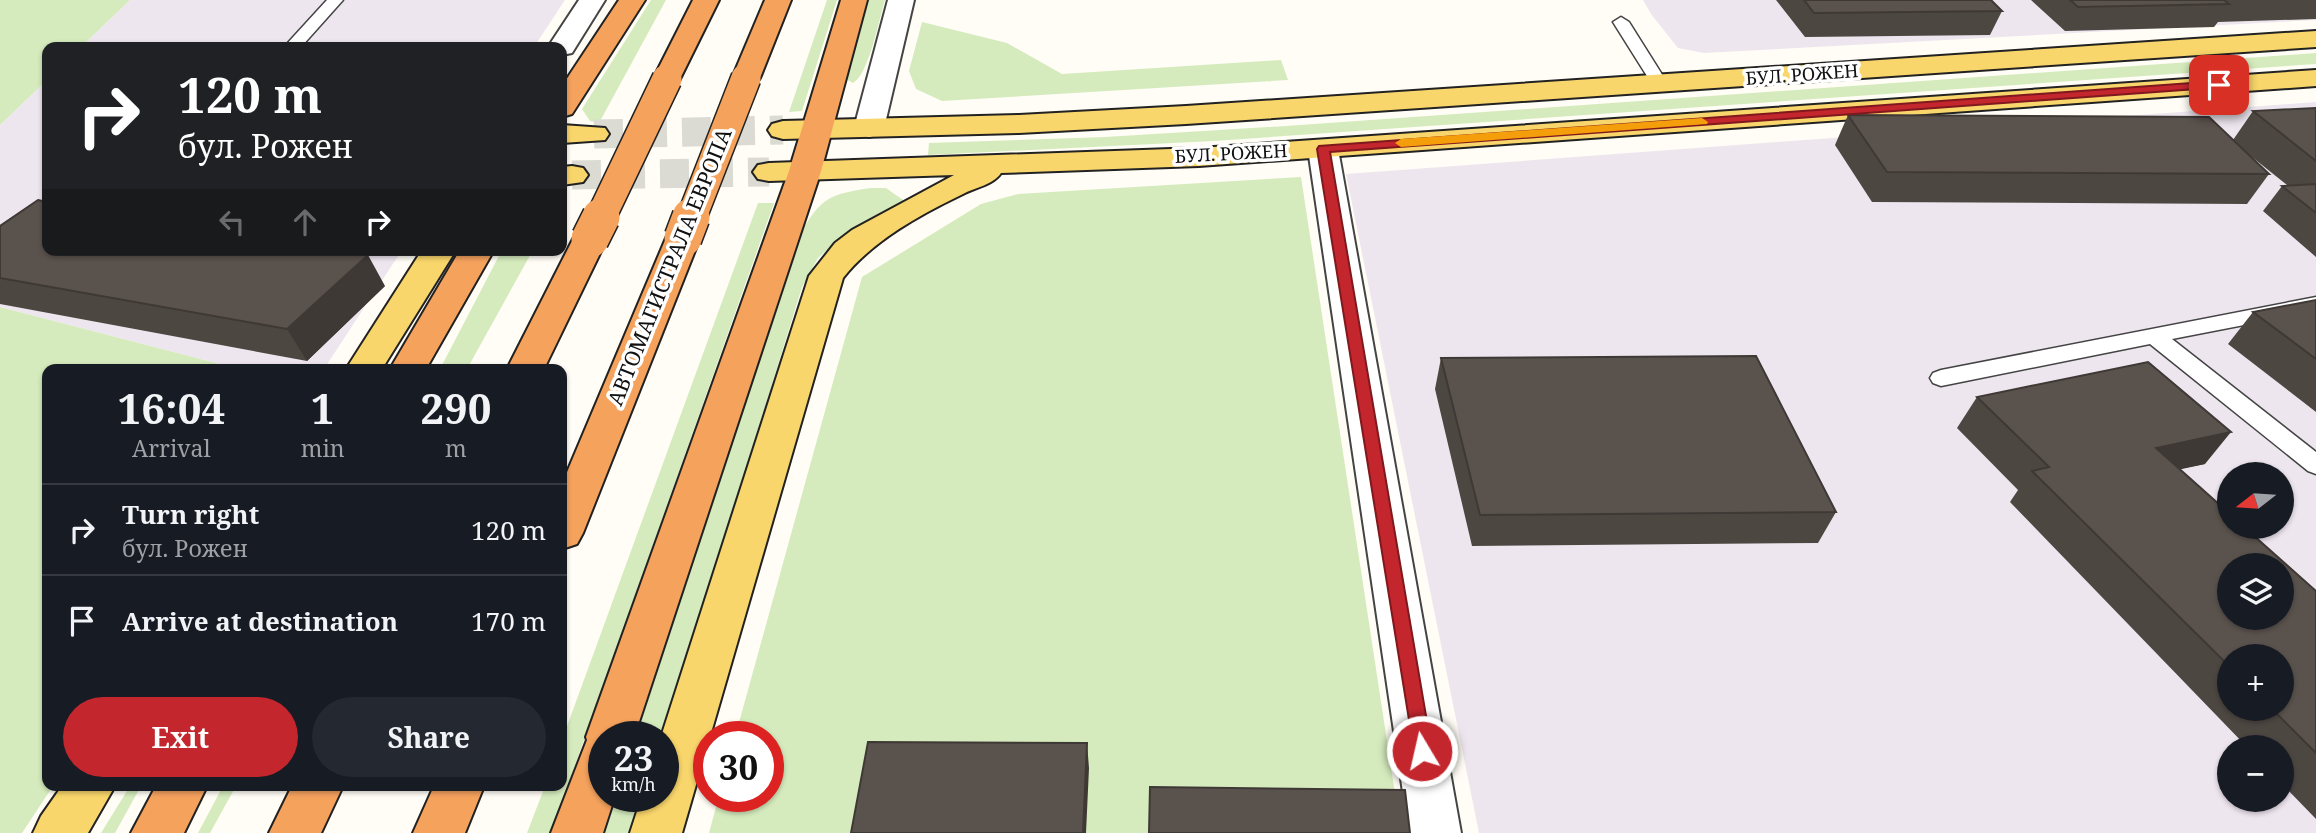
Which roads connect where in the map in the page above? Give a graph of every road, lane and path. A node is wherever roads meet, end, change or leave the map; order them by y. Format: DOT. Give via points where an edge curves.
graph roads {
  1 [pos="335,0"];
  2 [pos="592,0"];
  3 [pos="632,0"];
  4 [pos="706,0"];
  5 [pos="778,0"];
  6 [pos="854,0"];
  7 [pos="901,0"];
  8 [pos="1621,22"];
  9 [pos="2316,39"];
  10 [pos="297,42"];
  11 [pos="565,42"];
  12 [pos="2316,78"];
  13 [pos="1660,85"];
  14 [pos="567,100"];
  15 [pos="869,128"];
  16 [pos="801,130"];
  17 [pos="567,134"];
  18 [pos="594,134"];
  19 [pos="1324,149"];
  20 [pos="1010,165"];
  21 [pos="858,170"];
  22 [pos="787,172"];
  23 [pos="435,256"];
  24 [pos="474,256"];
  25 [pos="2316,304"];
  26 [pos="2153,335"];
  27 [pos="367,364"];
  28 [pos="411,364"];
  29 [pos="528,364"];
  30 [pos="1941,378"];
  31 [pos="2316,465"];
  32 [pos="567,521"];
  33 [pos="615,721"];
  34 [pos="87,791"];
  35 [pos="179,791"];
  36 [pos="316,791"];
  37 [pos="457,791"];
  38 [pos="588,802"];
  39 [pos="59,833"];
  40 [pos="157,833"];
  41 [pos="295,833"];
  42 [pos="439,833"];
  43 [pos="577,833"];
  44 [pos="656,833"];
  45 [pos="1436,833"];
  1 -- 10 [label="lane"];
  2 -- 11 [label="street"];
  3 -- 14 [label="highway"];
  4 -- 29 [label="highway, bridge"];
  5 -- 32 [label="highway, АВТОМАГИСТРАЛА ЕВРОПА, bridge"];
  6 -- 16 [label="highway"];
  7 -- 15 [label="street"];
  8 -- 13 [label="lane"];
  9 -- 13 [label="main road, БУЛ. РОЖЕН"];
  12 -- 19 [label="main road, БУЛ. РОЖЕН"];
  13 -- 15 [label="main road, БУЛ. РОЖЕН" via="1186,115"];
  15 -- 16 [label="main road, БУЛ. РОЖЕН"];
  15 -- 21 [label="main road"];
  16 -- 22 [label="highway"];
  17 -- 18 [label="main road"];
  19 -- 20 [label="main road, БУЛ. РОЖЕН"];
  19 -- 45 [label="street"];
  20 -- 21 [label="main road, БУЛ. РОЖЕН"];
  20 -- 44 [label="main road" via="952,187 864,237 826,276"];
  21 -- 22 [label="main road, БУЛ. РОЖЕН"];
  22 -- 33 [label="highway"];
  23 -- 27 [label="main road"];
  24 -- 28 [label="highway"];
  25 -- 26 [label="lane"];
  26 -- 30 [label="lane"];
  26 -- 31 [label="lane"];
  34 -- 39 [label="main road"];
  35 -- 40 [label="highway"];
  36 -- 41 [label="highway"];
  37 -- 42 [label="highway"];
  38 -- 43 [label="highway"];
}
